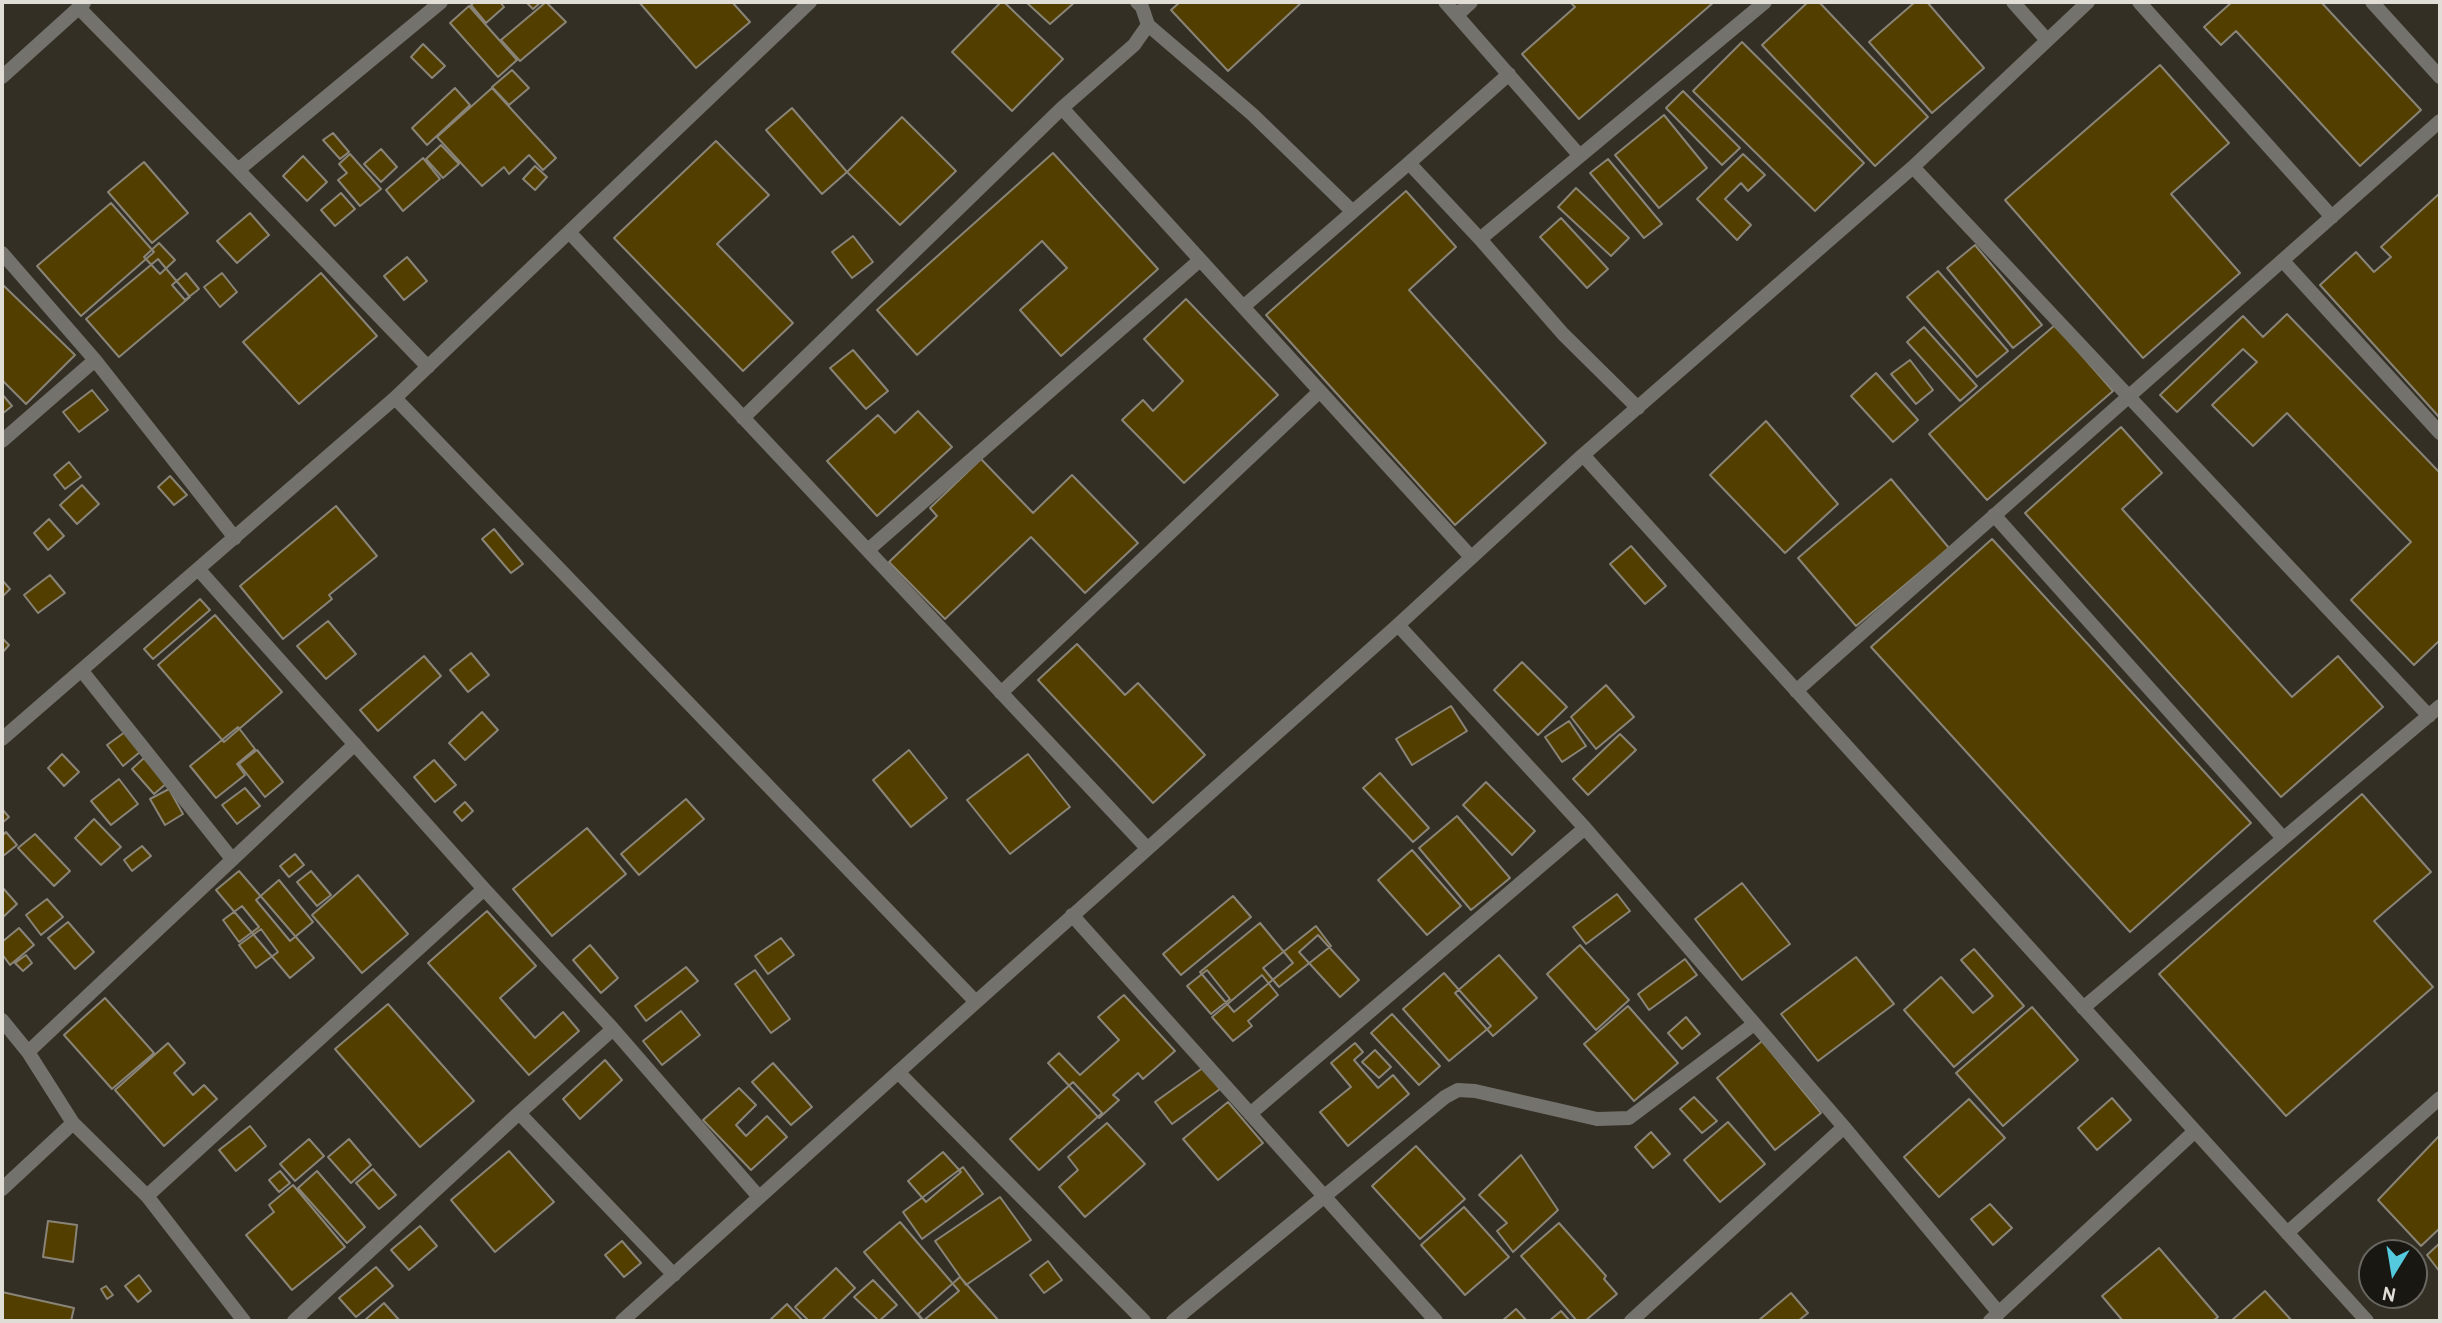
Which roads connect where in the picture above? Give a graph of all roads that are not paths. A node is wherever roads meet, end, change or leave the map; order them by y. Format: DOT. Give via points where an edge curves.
graph roads {
  1 [pos="441,2"];
  2 [pos="810,2"];
  3 [pos="1137,2"];
  4 [pos="1445,2"];
  5 [pos="1471,2"];
  6 [pos="1765,2"];
  7 [pos="2013,2"];
  8 [pos="2088,2"];
  9 [pos="2139,2"];
  10 [pos="2372,2"];
  11 [pos="83,5"];
  12 [pos="1457,15"];
  13 [pos="1148,25"];
  14 [pos="2046,39"];
  15 [pos="3,74"];
  16 [pos="1509,74"];
  17 [pos="2440,77"];
  18 [pos="1062,108"];
  19 [pos="2440,121"];
  20 [pos="1580,156"];
  21 [pos="1409,163"];
  22 [pos="1913,167"];
  23 [pos="238,170"];
  24 [pos="1352,211"];
  25 [pos="2332,217"];
  26 [pos="569,232"];
  27 [pos="1480,239"];
  28 [pos="1200,260"];
  29 [pos="2283,261"];
  30 [pos="5,262"];
  31 [pos="1242,307"];
  32 [pos="95,360"];
  33 [pos="428,367"];
  34 [pos="1320,391"];
  35 [pos="2129,395"];
  36 [pos="395,398"];
  37 [pos="1637,408"];
  38 [pos="743,418"];
  39 [pos="2440,433"];
  40 [pos="2,441"];
  41 [pos="1583,456"];
  42 [pos="1994,515"];
  43 [pos="234,538"];
  44 [pos="868,551"];
  45 [pos="1471,557"];
  46 [pos="199,570"];
  47 [pos="1398,625"];
  48 [pos="82,671"];
  49 [pos="1796,691"];
  50 [pos="1001,693"];
  51 [pos="2435,711"];
  52 [pos="2,739"];
  53 [pos="355,744"];
  54 [pos="1585,828"];
  55 [pos="2283,838"];
  56 [pos="1147,848"];
  57 [pos="232,859"];
  58 [pos="484,889"];
  59 [pos="1072,915"];
  60 [pos="976,1002"];
  61 [pos="2083,1008"];
  62 [pos="2,1020"];
  63 [pos="1754,1024"];
  64 [pos="614,1029"];
  65 [pos="28,1052"];
  66 [pos="898,1072"];
  67 [pos="2440,1098"];
  68 [pos="519,1113"];
  69 [pos="1250,1114"];
  70 [pos="73,1123"];
  71 [pos="1844,1127"];
  72 [pos="2195,1131"];
  73 [pos="2,1189"];
  74 [pos="147,1196"];
  75 [pos="759,1197"];
  76 [pos="1325,1197"];
  77 [pos="2287,1233"];
  78 [pos="674,1275"];
  79 [pos="1995,1317"];
  80 [pos="244,1321"];
  81 [pos="294,1321"];
  82 [pos="622,1321"];
  83 [pos="1144,1321"];
  84 [pos="1173,1321"];
  85 [pos="1436,1321"];
  86 [pos="1630,1321"];
  87 [pos="2367,1321"];
  1 -- 23 [label="street"];
  2 -- 26 [label="street"];
  3 -- 13 [label="street"];
  4 -- 12 [label="street"];
  5 -- 12 [label="street"];
  6 -- 20 [label="street"];
  7 -- 14 [label="street"];
  8 -- 14 [label="street"];
  9 -- 25 [label="street"];
  10 -- 17 [label="street"];
  11 -- 15 [label="street"];
  11 -- 23 [label="street"];
  12 -- 16 [label="street"];
  13 -- 18 [label="street" via="1134,45"];
  13 -- 24 [label="street" via="1252,114"];
  14 -- 22 [label="street"];
  16 -- 20 [label="street"];
  16 -- 21 [label="street"];
  18 -- 28 [label="street"];
  18 -- 38 [label="street"];
  19 -- 25 [label="street"];
  20 -- 27 [label="street"];
  21 -- 24 [label="street"];
  21 -- 27 [label="street"];
  22 -- 35 [label="street"];
  22 -- 37 [label="street"];
  23 -- 33 [label="street"];
  24 -- 31 [label="street"];
  25 -- 29 [label="street"];
  26 -- 33 [label="street"];
  26 -- 38 [label="street"];
  27 -- 37 [label="street" via="1563,334"];
  28 -- 31 [label="street"];
  28 -- 44 [label="street"];
  29 -- 35 [label="street"];
  29 -- 39 [label="street"];
  30 -- 32 [label="street"];
  31 -- 34 [label="street"];
  32 -- 40 [label="street"];
  32 -- 43 [label="street"];
  33 -- 36 [label="street"];
  34 -- 45 [label="street"];
  34 -- 50 [label="street"];
  35 -- 42 [label="street"];
  35 -- 51 [label="street"];
  36 -- 43 [label="street"];
  36 -- 60 [label="street"];
  37 -- 41 [label="street"];
  38 -- 44 [label="street"];
  41 -- 45 [label="street"];
  41 -- 49 [label="street"];
  42 -- 49 [label="street"];
  42 -- 55 [label="street"];
  43 -- 46 [label="street"];
  44 -- 50 [label="street"];
  45 -- 47 [label="street"];
  46 -- 48 [label="street"];
  46 -- 53 [label="street"];
  47 -- 54 [label="street"];
  47 -- 56 [label="street"];
  48 -- 52 [label="street"];
  48 -- 57 [label="street"];
  49 -- 61 [label="street"];
  50 -- 56 [label="street"];
  51 -- 55 [label="street"];
  53 -- 57 [label="street"];
  53 -- 58 [label="street"];
  54 -- 63 [label="street"];
  54 -- 69 [label="street"];
  55 -- 61 [label="street"];
  56 -- 59 [label="street"];
  57 -- 65 [label="street"];
  58 -- 64 [label="street"];
  58 -- 74 [label="street"];
  59 -- 60 [label="street"];
  59 -- 69 [label="street"];
  60 -- 66 [label="street"];
  61 -- 72 [label="street"];
  62 -- 65 [label="street"];
  63 -- 71 [label="street"];
  63 -- 76 [label="street" via="1629,1118 1597,1119 1458,1090"];
  64 -- 68 [label="street"];
  64 -- 75 [label="street"];
  65 -- 70 [label="street"];
  66 -- 75 [label="street"];
  66 -- 83 [label="street"];
  67 -- 77 [label="street"];
  68 -- 78 [label="street"];
  68 -- 81 [label="street"];
  69 -- 76 [label="street"];
  70 -- 73 [label="street"];
  70 -- 74 [label="street"];
  71 -- 79 [label="street"];
  71 -- 86 [label="street"];
  72 -- 77 [label="street"];
  72 -- 79 [label="street"];
  74 -- 80 [label="street"];
  75 -- 78 [label="street"];
  76 -- 84 [label="street"];
  76 -- 85 [label="street"];
  77 -- 87 [label="street"];
  78 -- 82 [label="street"];
}
